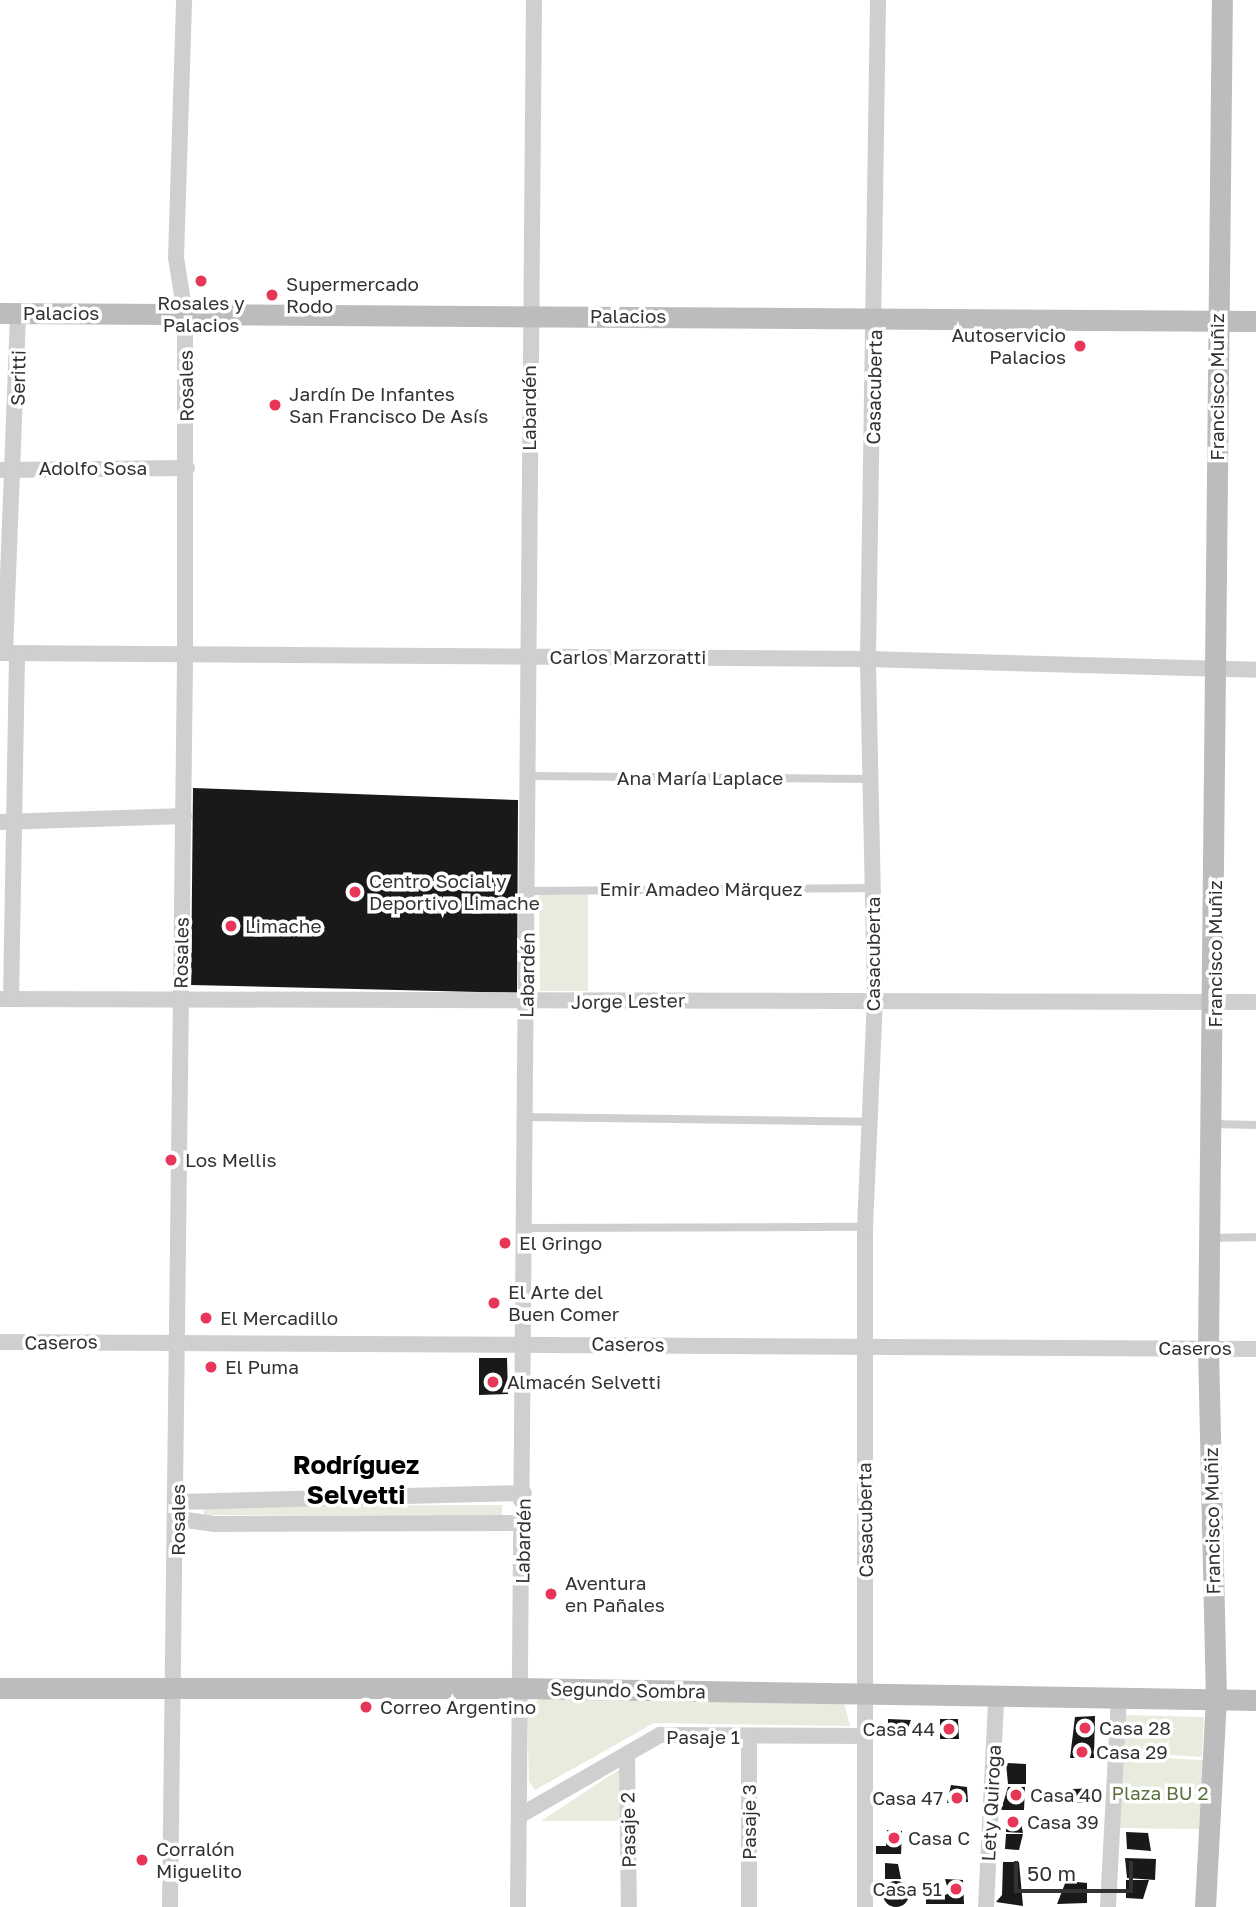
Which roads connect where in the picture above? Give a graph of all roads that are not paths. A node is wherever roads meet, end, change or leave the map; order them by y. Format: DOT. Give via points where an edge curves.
graph roads {
  1 [pos="184,0"];
  2 [pos="534,0"];
  3 [pos="878,0"];
  4 [pos="1222,0"];
  5 [pos="9,313"];
  6 [pos="185,314"];
  7 [pos="529,316"];
  8 [pos="875,317"];
  9 [pos="1216,321"];
  10 [pos="1256,321"];
  11 [pos="187,468"];
  12 [pos="8,469"];
  13 [pos="7,653"];
  14 [pos="186,653"];
  15 [pos="529,657"];
  16 [pos="868,659"];
  17 [pos="1216,670"];
  18 [pos="1256,670"];
  19 [pos="529,776"];
  20 [pos="870,779"];
  21 [pos="184,816"];
  22 [pos="7,822"];
  23 [pos="873,888"];
  24 [pos="529,891"];
  25 [pos="180,997"];
  26 [pos="875,997"];
  27 [pos="5,999"];
  28 [pos="1215,1002"];
  29 [pos="1256,1002"];
  30 [pos="528,1003"];
  31 [pos="522,1116"];
  32 [pos="870,1122"];
  33 [pos="1212,1124"];
  34 [pos="1256,1125"];
  35 [pos="865,1227"];
  36 [pos="523,1228"];
  37 [pos="1256,1237"];
  38 [pos="1210,1238"];
  39 [pos="176,1341"];
  40 [pos="0,1342"];
  41 [pos="523,1343"];
  42 [pos="864,1346"];
  43 [pos="1208,1349"];
  44 [pos="1256,1349"];
  45 [pos="524,1493"];
  46 [pos="179,1502"];
  47 [pos="179,1519"];
  48 [pos="524,1523"];
  49 [pos="0,1688"];
  50 [pos="519,1688"];
  51 [pos="176,1691"];
  52 [pos="867,1695"];
  53 [pos="1119,1698"];
  54 [pos="996,1699"];
  55 [pos="1216,1699"];
  56 [pos="1256,1700"];
  57 [pos="866,1736"];
  58 [pos="749,1737"];
  59 [pos="628,1754"];
  60 [pos="519,1816"];
  61 [pos="170,1907"];
  62 [pos="518,1907"];
  63 [pos="629,1907"];
  64 [pos="749,1907"];
  65 [pos="865,1907"];
  66 [pos="986,1907"];
  67 [pos="1108,1907"];
  68 [pos="1205,1907"];
  1 -- 6 [label="street, Rosales" via="176,258"];
  2 -- 7 [label="street, Labardén"];
  3 -- 8 [label="street, Casacuberta"];
  4 -- 9 [label="street, Francisco Muñiz"];
  5 -- 6 [label="street, Palacios"];
  5 -- 12 [label="street, Seritti"];
  6 -- 7 [label="street, Palacios"];
  6 -- 11 [label="street, Rosales"];
  7 -- 8 [label="street, Palacios"];
  7 -- 15 [label="street, Labardén"];
  8 -- 9 [label="street, Palacios"];
  8 -- 16 [label="street, Casacuberta"];
  9 -- 10 [label="street, Palacios"];
  9 -- 17 [label="street, Francisco Muñiz"];
  11 -- 12 [label="street, Adolfo Sosa"];
  11 -- 14 [label="street, Rosales"];
  12 -- 13 [label="street, Seritti"];
  13 -- 14 [label="street, Carlos Marzoratti"];
  13 -- 22 [label="street, Seritti"];
  14 -- 15 [label="street, Carlos Marzoratti"];
  14 -- 21 [label="street, Rosales"];
  15 -- 16 [label="street, Carlos Marzoratti"];
  15 -- 19 [label="street, Labardén"];
  16 -- 17 [label="street, Carlos Marzoratti"];
  16 -- 20 [label="street, Casacuberta"];
  17 -- 18 [label="street, Carlos Marzoratti"];
  17 -- 28 [label="street, Francisco Muñiz"];
  19 -- 20 [label="lane, Ana María Laplace"];
  19 -- 24 [label="street, Labardén"];
  20 -- 23 [label="street, Casacuberta"];
  21 -- 22 [label="street"];
  21 -- 25 [label="street, Rosales"];
  22 -- 27 [label="street, Seritti"];
  23 -- 24 [label="lane, Emir Amadeo Märquez"];
  23 -- 26 [label="street, Casacuberta"];
  24 -- 30 [label="street, Labardén"];
  25 -- 27 [label="street, Jorge Lester"];
  25 -- 30 [label="street, Jorge Lester"];
  25 -- 39 [label="street, Rosales"];
  26 -- 28 [label="street, Jorge Lester"];
  26 -- 30 [label="street, Jorge Lester"];
  26 -- 32 [label="street, Casacuberta"];
  28 -- 29 [label="street, Jorge Lester"];
  28 -- 33 [label="street, Francisco Muñiz"];
  30 -- 31 [label="street, Labardén"];
  31 -- 32 [label="lane"];
  31 -- 36 [label="street, Labardén"];
  32 -- 35 [label="street, Casacuberta"];
  33 -- 34 [label="lane"];
  33 -- 38 [label="street, Francisco Muñiz"];
  35 -- 36 [label="lane"];
  35 -- 42 [label="street, Casacuberta"];
  36 -- 41 [label="street, Labardén"];
  37 -- 38 [label="lane"];
  38 -- 43 [label="street, Francisco Muñiz"];
  39 -- 40 [label="street, Caseros"];
  39 -- 41 [label="street, Caseros"];
  39 -- 46 [label="street, Rosales"];
  41 -- 42 [label="street, Caseros"];
  41 -- 45 [label="street, Labardén"];
  42 -- 43 [label="street, Caseros"];
  42 -- 52 [label="street, Casacuberta"];
  43 -- 44 [label="street, Caseros"];
  43 -- 55 [label="street, Francisco Muñiz"];
  45 -- 46 [label="street"];
  45 -- 48 [label="street, Labardén"];
  46 -- 47 [label="street, Rosales"];
  47 -- 48 [label="street" via="215,1524"];
  47 -- 51 [label="street, Rosales"];
  48 -- 50 [label="street, Labardén"];
  49 -- 51 [label="street, Segundo Sombra"];
  50 -- 51 [label="street, Segundo Sombra"];
  50 -- 52 [label="street, Segundo Sombra"];
  50 -- 60 [label="street, Labardén"];
  51 -- 61 [label="street, Rosales"];
  52 -- 54 [label="street, Segundo Sombra"];
  52 -- 57 [label="street, Casacuberta"];
  53 -- 54 [label="street, Segundo Sombra"];
  53 -- 55 [label="street, Segundo Sombra"];
  53 -- 67 [label="street"];
  54 -- 66 [label="street, Lety Quiroga"];
  55 -- 56 [label="street, Segundo Sombra"];
  55 -- 68 [label="street, Francisco Muñiz"];
  57 -- 58 [label="street, Pasaje 1"];
  57 -- 65 [label="street, Casacuberta"];
  58 -- 59 [label="street, Pasaje 1" via="670,1734"];
  58 -- 64 [label="street, Pasaje 3"];
  59 -- 60 [label="street, Pasaje 1"];
  59 -- 63 [label="street, Pasaje 2"];
  60 -- 62 [label="street, Labardén"];
}
